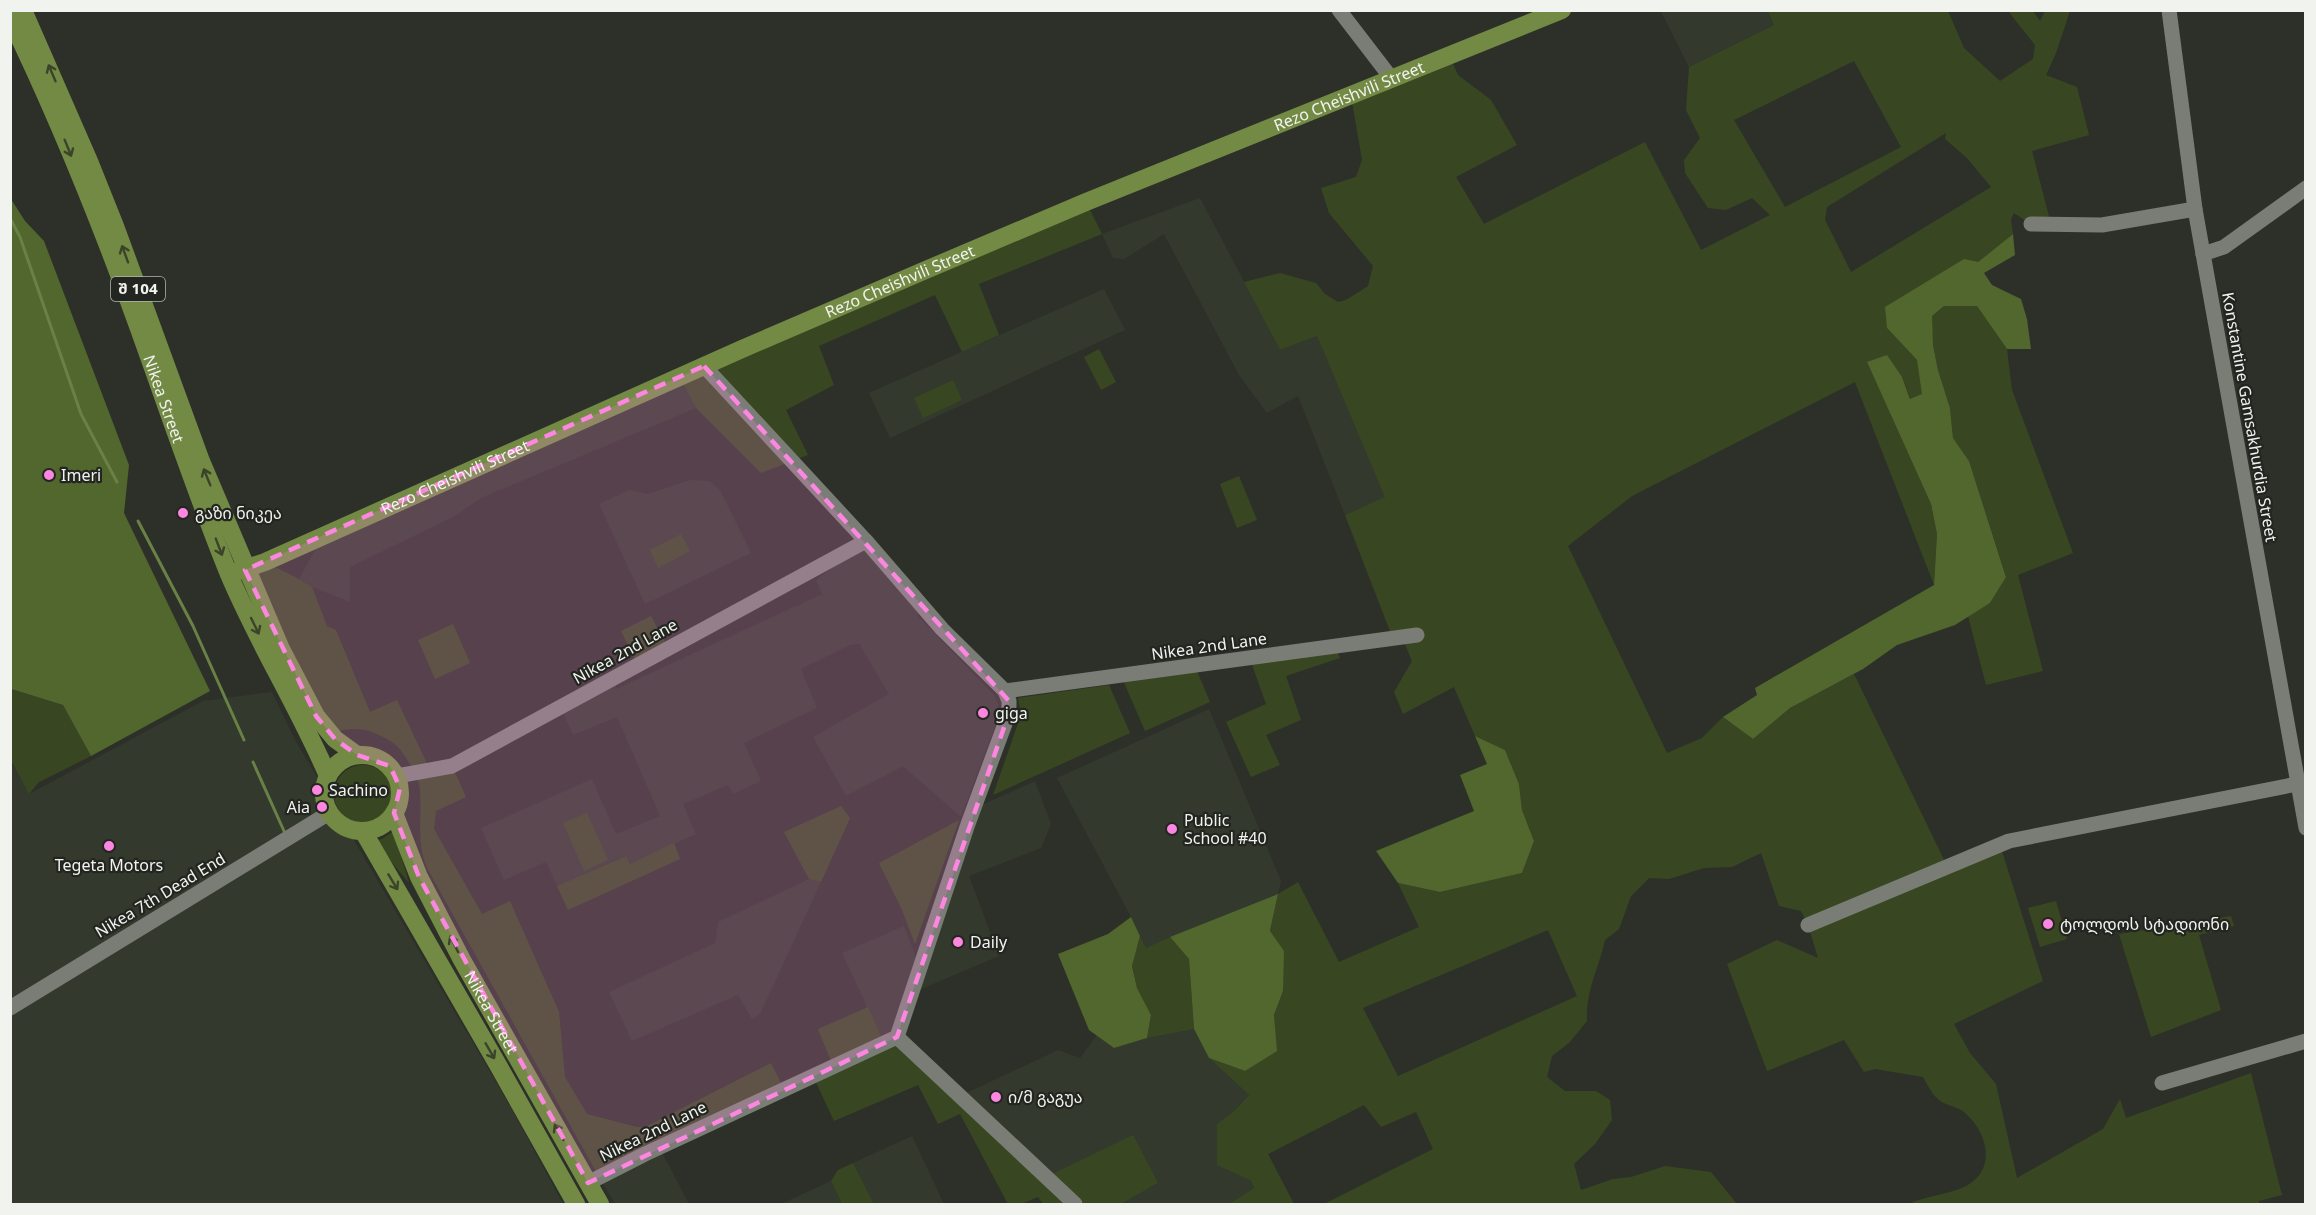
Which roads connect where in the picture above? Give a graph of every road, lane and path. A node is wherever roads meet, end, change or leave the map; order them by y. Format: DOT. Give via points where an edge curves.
graph roads {
  1 [pos="23,10"];
  2 [pos="1339,10"];
  3 [pos="1562,10"];
  4 [pos="2169,10"];
  5 [pos="10,18"];
  6 [pos="1392,79"];
  7 [pos="2306,188"];
  8 [pos="2195,208"];
  9 [pos="2031,224"];
  10 [pos="2203,254"];
  11 [pos="704,366"];
  12 [pos="866,541"];
  13 [pos="237,572"];
  14 [pos="1417,635"];
  15 [pos="1005,691"];
  16 [pos="357,755"];
  17 [pos="328,776"];
  18 [pos="397,776"];
  19 [pos="2300,788"];
  20 [pos="329,813"];
  21 [pos="394,813"];
  22 [pos="2306,828"];
  23 [pos="363,831"];
  24 [pos="1808,925"];
  25 [pos="10,1008"];
  26 [pos="897,1037"];
  27 [pos="2306,1041"];
  28 [pos="2162,1083"];
  29 [pos="588,1183"];
  30 [pos="576,1204"];
  31 [pos="600,1204"];
  32 [pos="1076,1204"];
  13 -- 1 [label="main road, Nikea Street / შ 104, one-way" via="115,226"];
  2 -- 6 [label="street"];
  3 -- 6 [label="main road, Rezo Cheishvili Street"];
  4 -- 8 [label="street, Konstantine Gamsakhurdia Street"];
  5 -- 13 [label="main road, Nikea Street / შ 104, one-way" via="36,70 103,233 186,464"];
  6 -- 11 [label="main road, Rezo Cheishvili Street" via="1086,202"];
  7 -- 10 [label="street" via="2224,248"];
  8 -- 9 [label="street" via="2102,225"];
  8 -- 10 [label="street, Konstantine Gamsakhurdia Street"];
  10 -- 19 [label="street, Konstantine Gamsakhurdia Street"];
  11 -- 12 [label="street"];
  11 -- 13 [label="main road, Rezo Cheishvili Street"];
  12 -- 15 [label="street" via="942,629"];
  12 -- 18 [label="street, Nikea 2nd Lane" via="452,766"];
  13 -- 16 [label="main road, Nikea Street" via="316,716 335,739"];
  13 -- 17 [label="main road, Nikea Street, one-way"];
  14 -- 15 [label="street, Nikea 2nd Lane"];
  15 -- 26 [label="street" via="1009,713"];
  16 -- 17 [label="main road" via="340,762"];
  16 -- 18 [label="main road, Nikea Street" via="380,759"];
  17 -- 20 [label="main road, Nikea Street" via="324,787"];
  18 -- 21 [label="main road" via="400,800"];
  19 -- 22 [label="street, Konstantine Gamsakhurdia Street"];
  19 -- 24 [label="street" via="2009,841"];
  20 -- 23 [label="main road" via="349,830"];
  20 -- 25 [label="street, Nikea 7th Dead End"];
  21 -- 23 [label="main road" via="376,829"];
  29 -- 21 [label="main road, Nikea Street, one-way" via="462,960 419,877"];
  23 -- 30 [label="main road, Nikea Street, one-way"];
  26 -- 29 [label="street, Nikea 2nd Lane"];
  26 -- 32 [label="street"];
  27 -- 28 [label="street"];
  29 -- 31 [label="main road, Nikea Street"];
}
